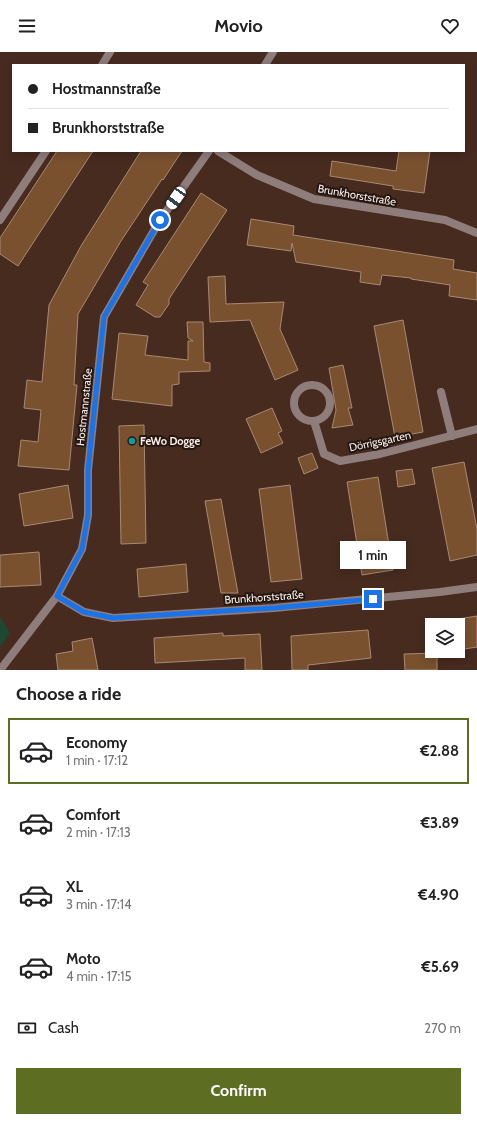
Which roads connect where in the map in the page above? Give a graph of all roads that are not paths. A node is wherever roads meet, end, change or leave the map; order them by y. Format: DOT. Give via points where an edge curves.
graph roads {
  1 [pos="110,52"];
  2 [pos="273,52"];
  3 [pos="103,64"];
  4 [pos="266,64"];
  5 [pos="45,152"];
  6 [pos="208,152"];
  7 [pos="220,152"];
  8 [pos="0,220"];
  9 [pos="477,233"];
  10 [pos="441,392"];
  11 [pos="314,421"];
  12 [pos="477,429"];
  13 [pos="452,436"];
  14 [pos="477,587"];
  15 [pos="57,596"];
  16 [pos="0,670"];
  1 -- 3 [label="street"];
  2 -- 4 [label="street"];
  5 -- 8 [label="street"];
  6 -- 15 [label="street, Hostmannstraße" via="160,220 104,317 88,470 88,515 82,549"];
  7 -- 9 [label="street, Brunkhorststraße" via="257,175 314,199 445,220"];
  10 -- 13 [label="street"];
  11 -- 11 [label="street" via="325,416 330,398 323,388 305,386 296,393 295,410 302,419"];
  11 -- 13 [label="street, Dörrigsgarten" via="324,454 340,461"];
  12 -- 13 [label="street, Dörrigsgarten"];
  14 -- 15 [label="street, Brunkhorststraße" via="274,608 113,618 84,612"];
  15 -- 16 [label="street, Hostmannstraße"];
}
